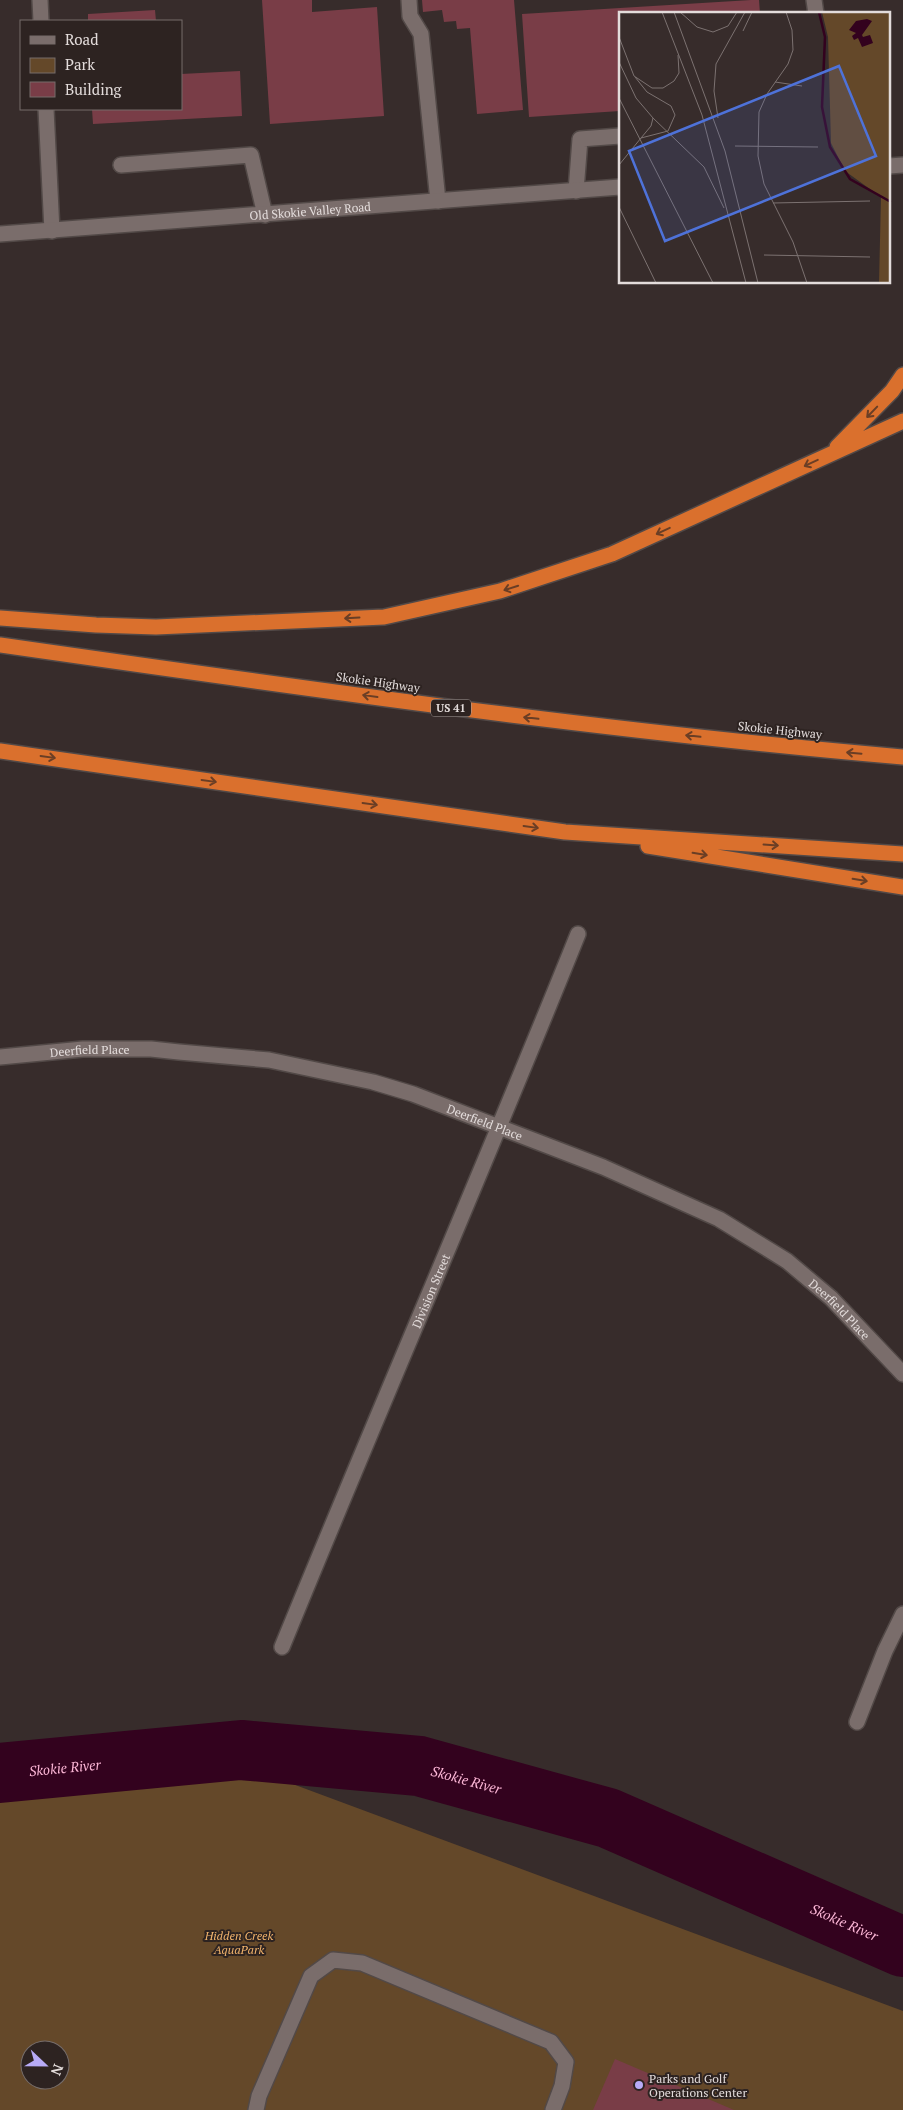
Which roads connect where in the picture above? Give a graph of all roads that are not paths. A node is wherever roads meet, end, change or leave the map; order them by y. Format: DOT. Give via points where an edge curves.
graph roads {
  1 [pos="40,0"];
  2 [pos="409,0"];
  3 [pos="41,20"];
  4 [pos="46,110"];
  5 [pos="619,136"];
  6 [pos="121,165"];
  7 [pos="903,165"];
  8 [pos="890,166"];
  9 [pos="619,187"];
  10 [pos="576,190"];
  11 [pos="438,201"];
  12 [pos="265,215"];
  13 [pos="52,231"];
  14 [pos="0,234"];
  15 [pos="903,375"];
  16 [pos="903,421"];
  17 [pos="830,455"];
  18 [pos="0,618"];
  19 [pos="0,645"];
  20 [pos="0,750"];
  21 [pos="903,757"];
  22 [pos="566,832"];
  23 [pos="903,854"];
  24 [pos="903,888"];
  25 [pos="578,934"];
  26 [pos="0,1057"];
  27 [pos="501,1127"];
  28 [pos="903,1374"];
  29 [pos="903,1614"];
  30 [pos="282,1647"];
  31 [pos="857,1722"];
  32 [pos="256,2110"];
  33 [pos="553,2110"];
  1 -- 3 [label="street"];
  2 -- 11 [label="street" via="410,16 421,34"];
  4 -- 13 [label="street"];
  5 -- 10 [label="street" via="580,139"];
  6 -- 12 [label="street" via="251,155"];
  7 -- 8 [label="street"];
  9 -- 10 [label="street, Old Skokie Valley Road"];
  10 -- 11 [label="street, Old Skokie Valley Road"];
  11 -- 12 [label="street, Old Skokie Valley Road"];
  12 -- 13 [label="street, Old Skokie Valley Road"];
  13 -- 14 [label="street, Old Skokie Valley Road"];
  15 -- 17 [label="highway, one-way" via="892,391"];
  16 -- 17 [label="highway"];
  17 -- 18 [label="highway, one-way" via="612,554 500,591 384,617 156,627"];
  21 -- 19 [label="highway, Skokie Highway / US 41, one-way" via="514,716"];
  20 -- 22 [label="highway, one-way"];
  22 -- 23 [label="highway, one-way"];
  22 -- 24 [label="highway, one-way"];
  25 -- 27 [label="street, Division Street"];
  26 -- 27 [label="street, Deerfield Place" via="82,1049 141,1049 268,1060 389,1086"];
  27 -- 28 [label="street, Deerfield Place" via="603,1167 719,1219 787,1261 831,1298"];
  27 -- 30 [label="street, Division Street" via="371,1429"];
  29 -- 31 [label="street"];
  32 -- 33 [label="street" via="259,2096 311,1976 333,1960 362,1963 551,2042 566,2062"];
}
